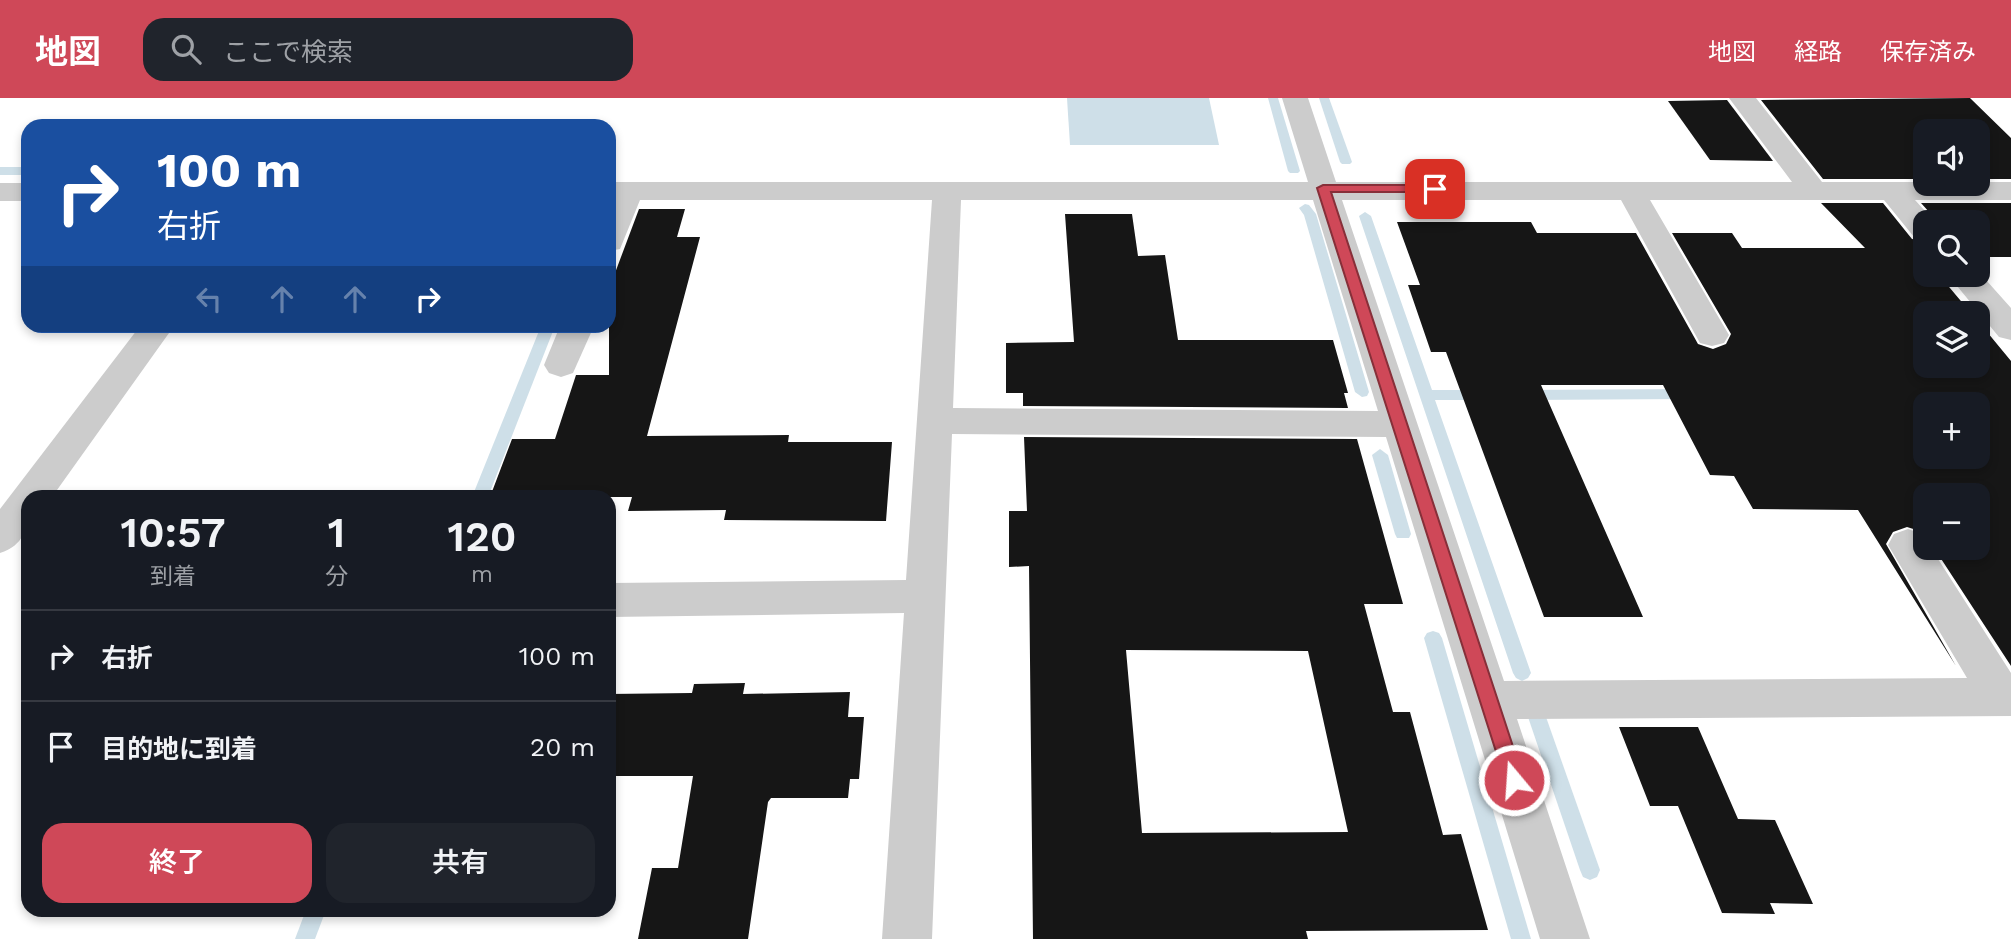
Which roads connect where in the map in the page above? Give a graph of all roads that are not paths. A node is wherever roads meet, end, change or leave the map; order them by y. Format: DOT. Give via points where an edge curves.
graph roads {
  1 [pos="1295,98"];
  2 [pos="1742,98"];
  3 [pos="1323,188"];
  4 [pos="947,190"];
  5 [pos="1630,190"];
  6 [pos="1813,190"];
  7 [pos="1891,190"];
  8 [pos="619,191"];
  9 [pos="2011,191"];
  10 [pos="0,192"];
  11 [pos="21,192"];
  12 [pos="1913,216"];
  13 [pos="1974,287"];
  14 [pos="2011,329"];
  15 [pos="152,333"];
  16 [pos="574,333"];
  17 [pos="1712,335"];
  18 [pos="562,365"];
  19 [pos="934,421"];
  20 [pos="1400,424"];
  21 [pos="36,490"];
  22 [pos="21,510"];
  23 [pos="0,538"];
  24 [pos="1908,545"];
  25 [pos="925,596"];
  26 [pos="616,600"];
  27 [pos="2007,698"];
  28 [pos="1489,700"];
  29 [pos="907,939"];
  30 [pos="1565,939"];
  1 -- 3 [label="street"];
  2 -- 6 [label="street"];
  3 -- 4 [label="street"];
  3 -- 5 [label="street"];
  3 -- 20 [label="street"];
  4 -- 8 [label="street"];
  4 -- 19 [label="street"];
  5 -- 6 [label="street"];
  5 -- 17 [label="street"];
  6 -- 7 [label="street"];
  7 -- 9 [label="street"];
  7 -- 12 [label="street"];
  10 -- 11 [label="street"];
  13 -- 14 [label="street"];
  15 -- 21 [label="street"];
  16 -- 18 [label="street"];
  19 -- 20 [label="street"];
  19 -- 25 [label="street"];
  20 -- 28 [label="street"];
  22 -- 23 [label="street"];
  24 -- 27 [label="street"];
  25 -- 26 [label="street"];
  25 -- 29 [label="street"];
  27 -- 28 [label="street"];
  28 -- 30 [label="street"];
}
